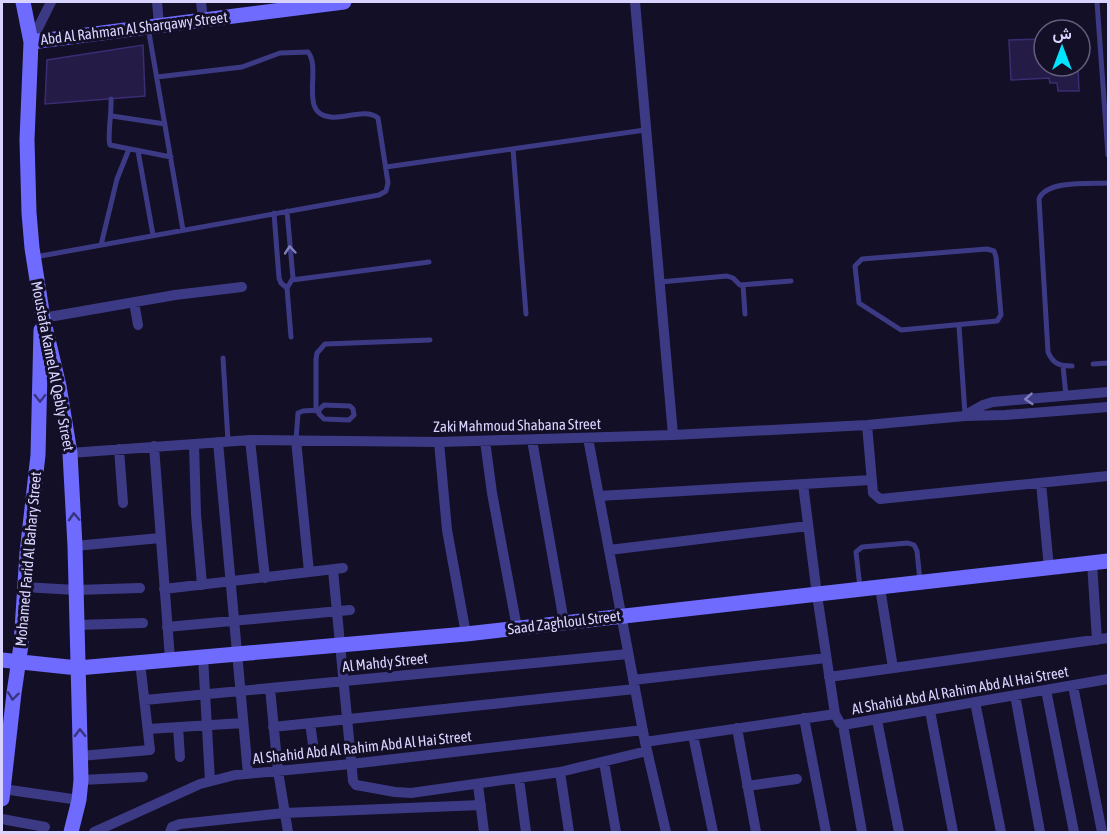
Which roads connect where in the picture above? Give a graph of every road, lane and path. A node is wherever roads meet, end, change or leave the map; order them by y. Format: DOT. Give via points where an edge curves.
graph roads {
  1 [pos="23,2"];
  2 [pos="51,2"];
  3 [pos="157,2"];
  4 [pos="201,2"];
  5 [pos="344,2"];
  6 [pos="635,2"];
  7 [pos="1097,2"];
  8 [pos="317,3"];
  9 [pos="262,7"];
  10 [pos="204,19"];
  11 [pos="153,25"];
  12 [pos="31,42"];
  13 [pos="157,77"];
  14 [pos="111,99"];
  15 [pos="112,116"];
  16 [pos="165,124"];
  17 [pos="647,130"];
  18 [pos="129,149"];
  19 [pos="513,149"];
  20 [pos="138,151"];
  21 [pos="1108,155"];
  22 [pos="171,157"];
  23 [pos="386,167"];
  24 [pos="1108,183"];
  25 [pos="287,211"];
  26 [pos="274,213"];
  27 [pos="183,230"];
  28 [pos="153,235"];
  29 [pos="100,245"];
  30 [pos="33,257"];
  31 [pos="429,262"];
  32 [pos="292,280"];
  33 [pos="791,281"];
  34 [pos="660,282"];
  35 [pos="742,285"];
  36 [pos="242,287"];
  37 [pos="287,288"];
  38 [pos="134,302"];
  39 [pos="526,314"];
  40 [pos="745,314"];
  41 [pos="43,318"];
  42 [pos="138,325"];
  43 [pos="959,326"];
  44 [pos="291,337"];
  45 [pos="430,340"];
  46 [pos="223,358"];
  47 [pos="1108,363"];
  48 [pos="1093,364"];
  49 [pos="1064,366"];
  50 [pos="1072,366"];
  51 [pos="1108,392"];
  52 [pos="1066,396"];
  53 [pos="1108,407"];
  54 [pos="318,410"];
  55 [pos="965,416"];
  56 [pos="867,425"];
  57 [pos="673,435"];
  58 [pos="588,438"];
  59 [pos="250,440"];
  60 [pos="296,440"];
  61 [pos="532,440"];
  62 [pos="223,441"];
  63 [pos="485,441"];
  64 [pos="439,442"];
  65 [pos="194,444"];
  66 [pos="154,446"];
  67 [pos="119,449"];
  68 [pos="70,453"];
  69 [pos="1108,476"];
  70 [pos="872,480"];
  71 [pos="1041,483"];
  72 [pos="803,484"];
  73 [pos="599,496"];
  74 [pos="123,503"];
  75 [pos="808,526"];
  76 [pos="160,538"];
  77 [pos="75,546"];
  78 [pos="609,550"];
  79 [pos="1108,561"];
  80 [pos="1092,563"];
  81 [pos="1049,568"];
  82 [pos="309,572"];
  83 [pos="265,578"];
  84 [pos="231,582"];
  85 [pos="920,583"];
  86 [pos="202,585"];
  87 [pos="24,587"];
  88 [pos="140,588"];
  89 [pos="880,588"];
  90 [pos="164,589"];
  91 [pos="860,590"];
  92 [pos="76,591"];
  93 [pos="817,595"];
  94 [pos="350,610"];
  95 [pos="336,611"];
  96 [pos="621,615"];
  97 [pos="234,620"];
  98 [pos="564,622"];
  99 [pos="143,623"];
  100 [pos="77,625"];
  101 [pos="167,627"];
  102 [pos="517,628"];
  103 [pos="466,634"];
  104 [pos="1108,638"];
  105 [pos="1097,640"];
  106 [pos="339,645"];
  107 [pos="237,654"];
  108 [pos="628,654"];
  109 [pos="203,657"];
  110 [pos="826,658"];
  111 [pos="170,659"];
  112 [pos="9,661"];
  113 [pos="140,662"];
  114 [pos="78,668"];
  115 [pos="892,668"];
  116 [pos="829,677"];
  117 [pos="1108,679"];
  118 [pos="343,682"];
  119 [pos="634,685"];
  120 [pos="1073,686"];
  121 [pos="270,688"];
  122 [pos="1046,690"];
  123 [pos="240,691"];
  124 [pos="205,694"];
  125 [pos="1015,695"];
  126 [pos="145,700"];
  127 [pos="975,702"];
  128 [pos="930,711"];
  129 [pos="835,714"];
  130 [pos="804,718"];
  131 [pos="347,719"];
  132 [pos="878,720"];
  133 [pos="243,723"];
  134 [pos="310,723"];
  135 [pos="207,725"];
  136 [pos="843,725"];
  137 [pos="177,727"];
  138 [pos="273,727"];
  139 [pos="148,729"];
  140 [pos="736,729"];
  141 [pos="643,730"];
  142 [pos="693,735"];
  143 [pos="313,744"];
  144 [pos="646,747"];
  145 [pos="80,756"];
  146 [pos="180,757"];
  147 [pos="604,762"];
  148 [pos="351,764"];
  149 [pos="278,771"];
  150 [pos="560,772"];
  151 [pos="248,774"];
  152 [pos="143,777"];
  153 [pos="519,778"];
  154 [pos="797,778"];
  155 [pos="81,780"];
  156 [pos="210,781"];
  157 [pos="478,785"];
  158 [pos="747,786"];
  159 [pos="2,794"];
  160 [pos="79,800"];
  161 [pos="481,805"];
  162 [pos="284,813"];
  163 [pos="2,819"];
  164 [pos="45,826"];
  165 [pos="171,830"];
  166 [pos="72,832"];
  167 [pos="94,832"];
  168 [pos="288,832"];
  169 [pos="484,832"];
  170 [pos="526,832"];
  171 [pos="569,832"];
  172 [pos="616,832"];
  173 [pos="666,832"];
  174 [pos="713,832"];
  175 [pos="756,832"];
  176 [pos="826,832"];
  177 [pos="862,832"];
  178 [pos="899,832"];
  179 [pos="953,832"];
  180 [pos="1000,832"];
  181 [pos="1041,832"];
  182 [pos="1074,832"];
  183 [pos="1102,832"];
  1 -- 12 [label="street, Moustafa Kamel Al Qebly Street"];
  2 -- 12 [label="street"];
  3 -- 11 [label="street"];
  4 -- 10 [label="street"];
  5 -- 8 [label="street, Abd Al Rahman Al Sharqawy Street"];
  6 -- 17 [label="street"];
  7 -- 21 [label="lane"];
  8 -- 9 [label="street, Abd Al Rahman Al Sharqawy Street"];
  9 -- 10 [label="street, Abd Al Rahman Al Sharqawy Street"];
  10 -- 11 [label="street, Abd Al Rahman Al Sharqawy Street"];
  11 -- 12 [label="street, Abd Al Rahman Al Sharqawy Street"];
  11 -- 13 [label="lane"];
  12 -- 30 [label="street, Moustafa Kamel Al Qebly Street" via="27,177"];
  13 -- 16 [label="lane"];
  13 -- 23 [label="lane" via="242,67 280,53 308,52 312,60 314,106 333,118 369,114 378,118"];
  14 -- 15 [label="lane"];
  15 -- 16 [label="lane"];
  15 -- 18 [label="lane" via="108,143"];
  16 -- 22 [label="lane"];
  17 -- 19 [label="lane"];
  17 -- 34 [label="street"];
  18 -- 20 [label="lane"];
  18 -- 29 [label="lane"];
  19 -- 23 [label="lane"];
  19 -- 39 [label="lane"];
  20 -- 22 [label="lane"];
  20 -- 28 [label="lane"];
  22 -- 27 [label="lane"];
  23 -- 25 [label="lane" via="388,187 383,194"];
  24 -- 49 [label="lane" via="1054,186 1041,193 1039,199 1048,352 1056,363"];
  25 -- 26 [label="lane"];
  32 -- 25 [label="lane, one-way"];
  26 -- 27 [label="lane"];
  26 -- 37 [label="lane" via="279,278"];
  27 -- 28 [label="lane"];
  28 -- 29 [label="lane"];
  29 -- 30 [label="lane"];
  30 -- 41 [label="street, Moustafa Kamel Al Qebly Street"];
  31 -- 32 [label="lane"];
  32 -- 37 [label="lane"];
  33 -- 35 [label="lane"];
  34 -- 35 [label="lane" via="727,276"];
  34 -- 57 [label="street"];
  35 -- 40 [label="lane"];
  36 -- 38 [label="street"];
  37 -- 44 [label="lane"];
  38 -- 41 [label="street"];
  38 -- 42 [label="street"];
  41 -- 68 [label="street, Moustafa Kamel Al Qebly Street" via="60,386"];
  41 -- 87 [label="street, Mohamed Farid Al Bahary Street, one-way" via="39,435"];
  43 -- 43 [label="lane" via="1000,319 994,250 862,259 856,263 862,307 898,329"];
  43 -- 55 [label="lane"];
  45 -- 54 [label="lane" via="325,344 316,359"];
  46 -- 62 [label="lane"];
  47 -- 48 [label="lane"];
  49 -- 50 [label="lane"];
  49 -- 52 [label="lane"];
  51 -- 52 [label="street, Zaki Mahmoud Shabana Street"];
  52 -- 55 [label="street, Zaki Mahmoud Shabana Street, one-way" via="993,402"];
  53 -- 55 [label="street, Zaki Mahmoud Shabana Street"];
  54 -- 54 [label="lane" via="327,420 349,420 354,412 350,406 327,405"];
  54 -- 60 [label="lane" via="298,413"];
  55 -- 56 [label="street, Zaki Mahmoud Shabana Street"];
  56 -- 57 [label="street, Zaki Mahmoud Shabana Street"];
  56 -- 70 [label="street"];
  57 -- 58 [label="street, Zaki Mahmoud Shabana Street"];
  58 -- 61 [label="street, Zaki Mahmoud Shabana Street"];
  58 -- 73 [label="street"];
  59 -- 60 [label="street, Zaki Mahmoud Shabana Street"];
  59 -- 62 [label="street, Zaki Mahmoud Shabana Street"];
  59 -- 83 [label="street"];
  60 -- 64 [label="street, Zaki Mahmoud Shabana Street"];
  60 -- 82 [label="street"];
  61 -- 63 [label="street, Zaki Mahmoud Shabana Street"];
  61 -- 98 [label="street"];
  62 -- 65 [label="street, Zaki Mahmoud Shabana Street"];
  62 -- 84 [label="street"];
  63 -- 64 [label="street, Zaki Mahmoud Shabana Street"];
  63 -- 102 [label="street"];
  64 -- 103 [label="street" via="445,520"];
  65 -- 66 [label="street, Zaki Mahmoud Shabana Street"];
  65 -- 86 [label="street"];
  66 -- 67 [label="street, Zaki Mahmoud Shabana Street"];
  66 -- 76 [label="street"];
  67 -- 68 [label="street, Zaki Mahmoud Shabana Street"];
  67 -- 74 [label="street"];
  77 -- 68 [label="street, Moustafa Kamel Al Qebly Street, one-way"];
  69 -- 71 [label="street"];
  70 -- 71 [label="street" via="873,493 880,499"];
  70 -- 72 [label="street"];
  71 -- 81 [label="street"];
  72 -- 73 [label="street"];
  72 -- 75 [label="street"];
  73 -- 78 [label="street"];
  75 -- 78 [label="street"];
  75 -- 93 [label="street"];
  76 -- 77 [label="street"];
  76 -- 90 [label="street"];
  77 -- 92 [label="street, Moustafa Kamel Al Qebly Street"];
  78 -- 96 [label="street"];
  79 -- 80 [label="street, Saad Zaghloul Street"];
  80 -- 81 [label="street, Saad Zaghloul Street"];
  80 -- 105 [label="street"];
  81 -- 85 [label="street, Saad Zaghloul Street"];
  82 -- 83 [label="street"];
  82 -- 95 [label="street" via="338,569"];
  83 -- 84 [label="street"];
  84 -- 86 [label="street"];
  84 -- 97 [label="street"];
  85 -- 89 [label="street, Saad Zaghloul Street"];
  85 -- 91 [label="lane" via="914,545 862,547 856,552"];
  86 -- 90 [label="street"];
  87 -- 92 [label="street"];
  87 -- 112 [label="street, Mohamed Farid Al Bahary Street"];
  88 -- 92 [label="street"];
  89 -- 91 [label="street, Saad Zaghloul Street"];
  89 -- 115 [label="street"];
  90 -- 101 [label="street"];
  91 -- 93 [label="street, Saad Zaghloul Street"];
  92 -- 100 [label="street, Moustafa Kamel Al Qebly Street"];
  93 -- 96 [label="street, Saad Zaghloul Street"];
  93 -- 110 [label="street"];
  94 -- 95 [label="street"];
  95 -- 97 [label="street"];
  95 -- 106 [label="street"];
  96 -- 98 [label="street, Saad Zaghloul Street"];
  96 -- 108 [label="street"];
  97 -- 101 [label="street"];
  97 -- 107 [label="street"];
  98 -- 102 [label="street, Saad Zaghloul Street"];
  99 -- 100 [label="street"];
  100 -- 114 [label="street, Moustafa Kamel Al Qebly Street"];
  101 -- 111 [label="street"];
  102 -- 103 [label="street, Saad Zaghloul Street"];
  103 -- 106 [label="street, Saad Zaghloul Street"];
  104 -- 105 [label="street"];
  105 -- 115 [label="street"];
  106 -- 107 [label="street, Saad Zaghloul Street"];
  106 -- 118 [label="street"];
  107 -- 109 [label="street, Saad Zaghloul Street"];
  107 -- 123 [label="street"];
  108 -- 118 [label="street, Al Mahdy Street"];
  108 -- 119 [label="street"];
  109 -- 111 [label="street, Saad Zaghloul Street"];
  109 -- 124 [label="street"];
  110 -- 116 [label="street"];
  110 -- 119 [label="street"];
  111 -- 113 [label="street, Saad Zaghloul Street"];
  112 -- 114 [label="street, Saad Zaghloul Street"];
  112 -- 159 [label="street, Mohamed Farid Al Bahary Street, one-way"];
  113 -- 114 [label="street, Saad Zaghloul Street"];
  113 -- 126 [label="street"];
  145 -- 114 [label="street, Moustafa Kamel Al Qebly Street, one-way"];
  115 -- 116 [label="street"];
  116 -- 129 [label="street"];
  117 -- 120 [label="street, Al Shahid Abd Al Rahim Abd Al Hai Street"];
  118 -- 121 [label="street, Al Mahdy Street"];
  118 -- 131 [label="street"];
  119 -- 131 [label="street"];
  119 -- 141 [label="street"];
  120 -- 122 [label="street, Al Shahid Abd Al Rahim Abd Al Hai Street"];
  120 -- 183 [label="street"];
  121 -- 123 [label="street, Al Mahdy Street"];
  121 -- 138 [label="street"];
  122 -- 125 [label="street, Al Shahid Abd Al Rahim Abd Al Hai Street"];
  122 -- 182 [label="street"];
  123 -- 124 [label="street, Al Mahdy Street"];
  123 -- 133 [label="street"];
  124 -- 126 [label="street, Al Mahdy Street"];
  124 -- 135 [label="street"];
  125 -- 127 [label="street, Al Shahid Abd Al Rahim Abd Al Hai Street"];
  125 -- 181 [label="street"];
  126 -- 139 [label="street"];
  127 -- 128 [label="street, Al Shahid Abd Al Rahim Abd Al Hai Street"];
  127 -- 180 [label="street"];
  128 -- 132 [label="street, Al Shahid Abd Al Rahim Abd Al Hai Street"];
  128 -- 179 [label="street"];
  129 -- 130 [label="street, Al Shahid Abd Al Rahim Abd Al Hai Street"];
  129 -- 136 [label="street, Al Shahid Abd Al Rahim Abd Al Hai Street"];
  130 -- 140 [label="street, Al Shahid Abd Al Rahim Abd Al Hai Street"];
  130 -- 176 [label="street"];
  131 -- 134 [label="street"];
  131 -- 148 [label="street"];
  132 -- 136 [label="street, Al Shahid Abd Al Rahim Abd Al Hai Street"];
  132 -- 178 [label="street"];
  133 -- 135 [label="street"];
  133 -- 151 [label="street"];
  134 -- 138 [label="street"];
  134 -- 143 [label="street"];
  135 -- 137 [label="street"];
  135 -- 156 [label="street"];
  136 -- 177 [label="street"];
  137 -- 139 [label="street"];
  137 -- 146 [label="street"];
  138 -- 149 [label="street"];
  139 -- 145 [label="street" via="150,750"];
  140 -- 142 [label="street, Al Shahid Abd Al Rahim Abd Al Hai Street"];
  140 -- 158 [label="street"];
  141 -- 144 [label="street"];
  141 -- 148 [label="street, Al Shahid Abd Al Rahim Abd Al Hai Street"];
  142 -- 144 [label="street, Al Shahid Abd Al Rahim Abd Al Hai Street"];
  142 -- 174 [label="street"];
  144 -- 147 [label="street, Al Shahid Abd Al Rahim Abd Al Hai Street"];
  144 -- 173 [label="street"];
  145 -- 155 [label="street, Moustafa Kamel Al Qebly Street"];
  147 -- 150 [label="street, Al Shahid Abd Al Rahim Abd Al Hai Street"];
  147 -- 172 [label="street"];
  148 -- 149 [label="street, Al Shahid Abd Al Rahim Abd Al Hai Street"];
  148 -- 157 [label="street, Al Shahid Abd Al Rahim Abd Al Hai Street" via="356,785 395,792"];
  149 -- 151 [label="street, Al Shahid Abd Al Rahim Abd Al Hai Street"];
  149 -- 162 [label="street"];
  150 -- 153 [label="street, Al Shahid Abd Al Rahim Abd Al Hai Street"];
  150 -- 171 [label="street"];
  151 -- 156 [label="street, Al Shahid Abd Al Rahim Abd Al Hai Street"];
  152 -- 155 [label="street"];
  153 -- 157 [label="street, Al Shahid Abd Al Rahim Abd Al Hai Street"];
  153 -- 170 [label="street"];
  154 -- 158 [label="street"];
  155 -- 160 [label="street, Moustafa Kamel Al Qebly Street"];
  156 -- 167 [label="street, Al Shahid Abd Al Rahim Abd Al Hai Street"];
  157 -- 161 [label="street"];
  158 -- 175 [label="street"];
  159 -- 160 [label="street"];
  160 -- 166 [label="street, Moustafa Kamel Al Qebly Street"];
  161 -- 162 [label="street"];
  161 -- 169 [label="street"];
  162 -- 165 [label="street" via="180,824"];
  162 -- 168 [label="street"];
  163 -- 164 [label="street"];
}
